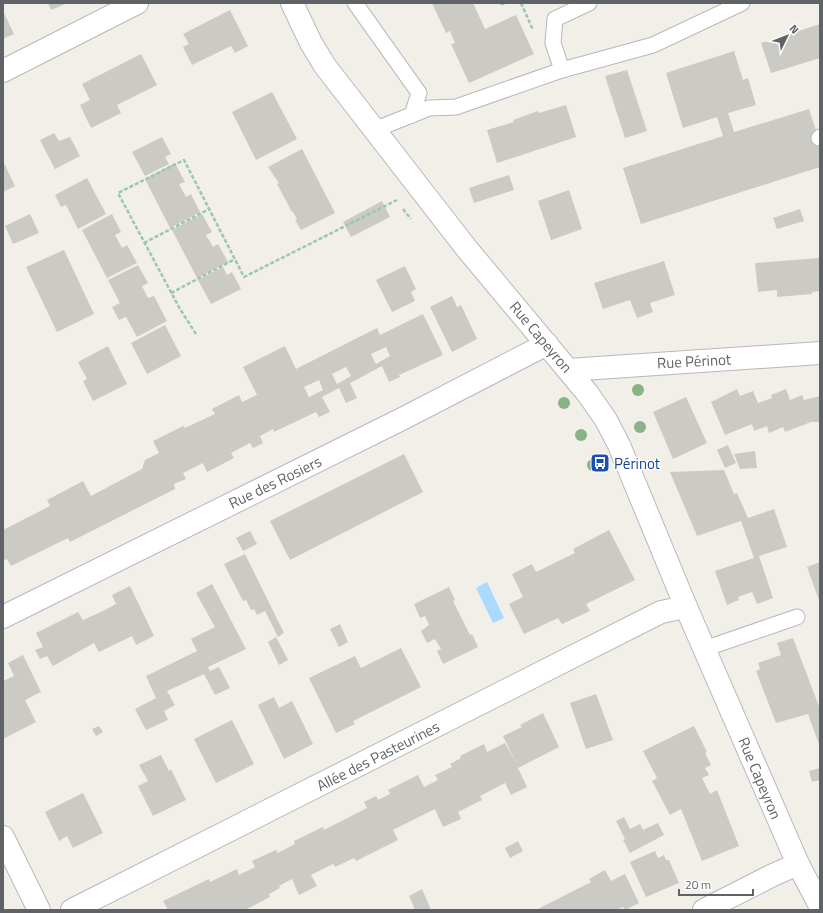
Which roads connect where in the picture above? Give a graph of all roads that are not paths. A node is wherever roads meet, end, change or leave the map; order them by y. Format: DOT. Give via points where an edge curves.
graph roads {
  1 [pos="137,3"];
  2 [pos="292,3"];
  3 [pos="355,3"];
  4 [pos="589,3"];
  5 [pos="742,3"];
  6 [pos="562,70"];
  7 [pos="3,71"];
  8 [pos="412,115"];
  9 [pos="374,130"];
  10 [pos="547,344"];
  11 [pos="820,353"];
  12 [pos="568,370"];
  13 [pos="686,607"];
  14 [pos="3,617"];
  15 [pos="797,617"];
  16 [pos="704,649"];
  17 [pos="3,837"];
  18 [pos="798,864"];
  19 [pos="102,905"];
  20 [pos="820,906"];
  21 [pos="40,910"];
  22 [pos="72,910"];
  23 [pos="704,910"];
  1 -- 7 [label="street"];
  2 -- 9 [label="street, Rue Capeyron" via="321,59"];
  3 -- 8 [label="lane" via="418,93"];
  4 -- 6 [label="lane" via="555,19 553,43"];
  5 -- 6 [label="lane" via="653,44"];
  6 -- 8 [label="lane" via="456,107 429,108"];
  8 -- 9 [label="lane"];
  9 -- 10 [label="street, Rue Capeyron" via="467,249"];
  10 -- 12 [label="street, Rue Capeyron"];
  10 -- 14 [label="street, Rue des Rosiers"];
  11 -- 12 [label="street, Rue Périnot"];
  12 -- 13 [label="street, Rue Capeyron" via="606,420 619,445"];
  13 -- 16 [label="street, Rue Capeyron"];
  13 -- 19 [label="street, Allée des Pasteurines" via="661,612"];
  15 -- 16 [label="lane"];
  16 -- 18 [label="street, Rue Capeyron"];
  17 -- 21 [label="street"];
  18 -- 20 [label="street, Rue Capeyron"];
  18 -- 23 [label="street"];
  19 -- 22 [label="street, Allée des Pasteurines"];
}
